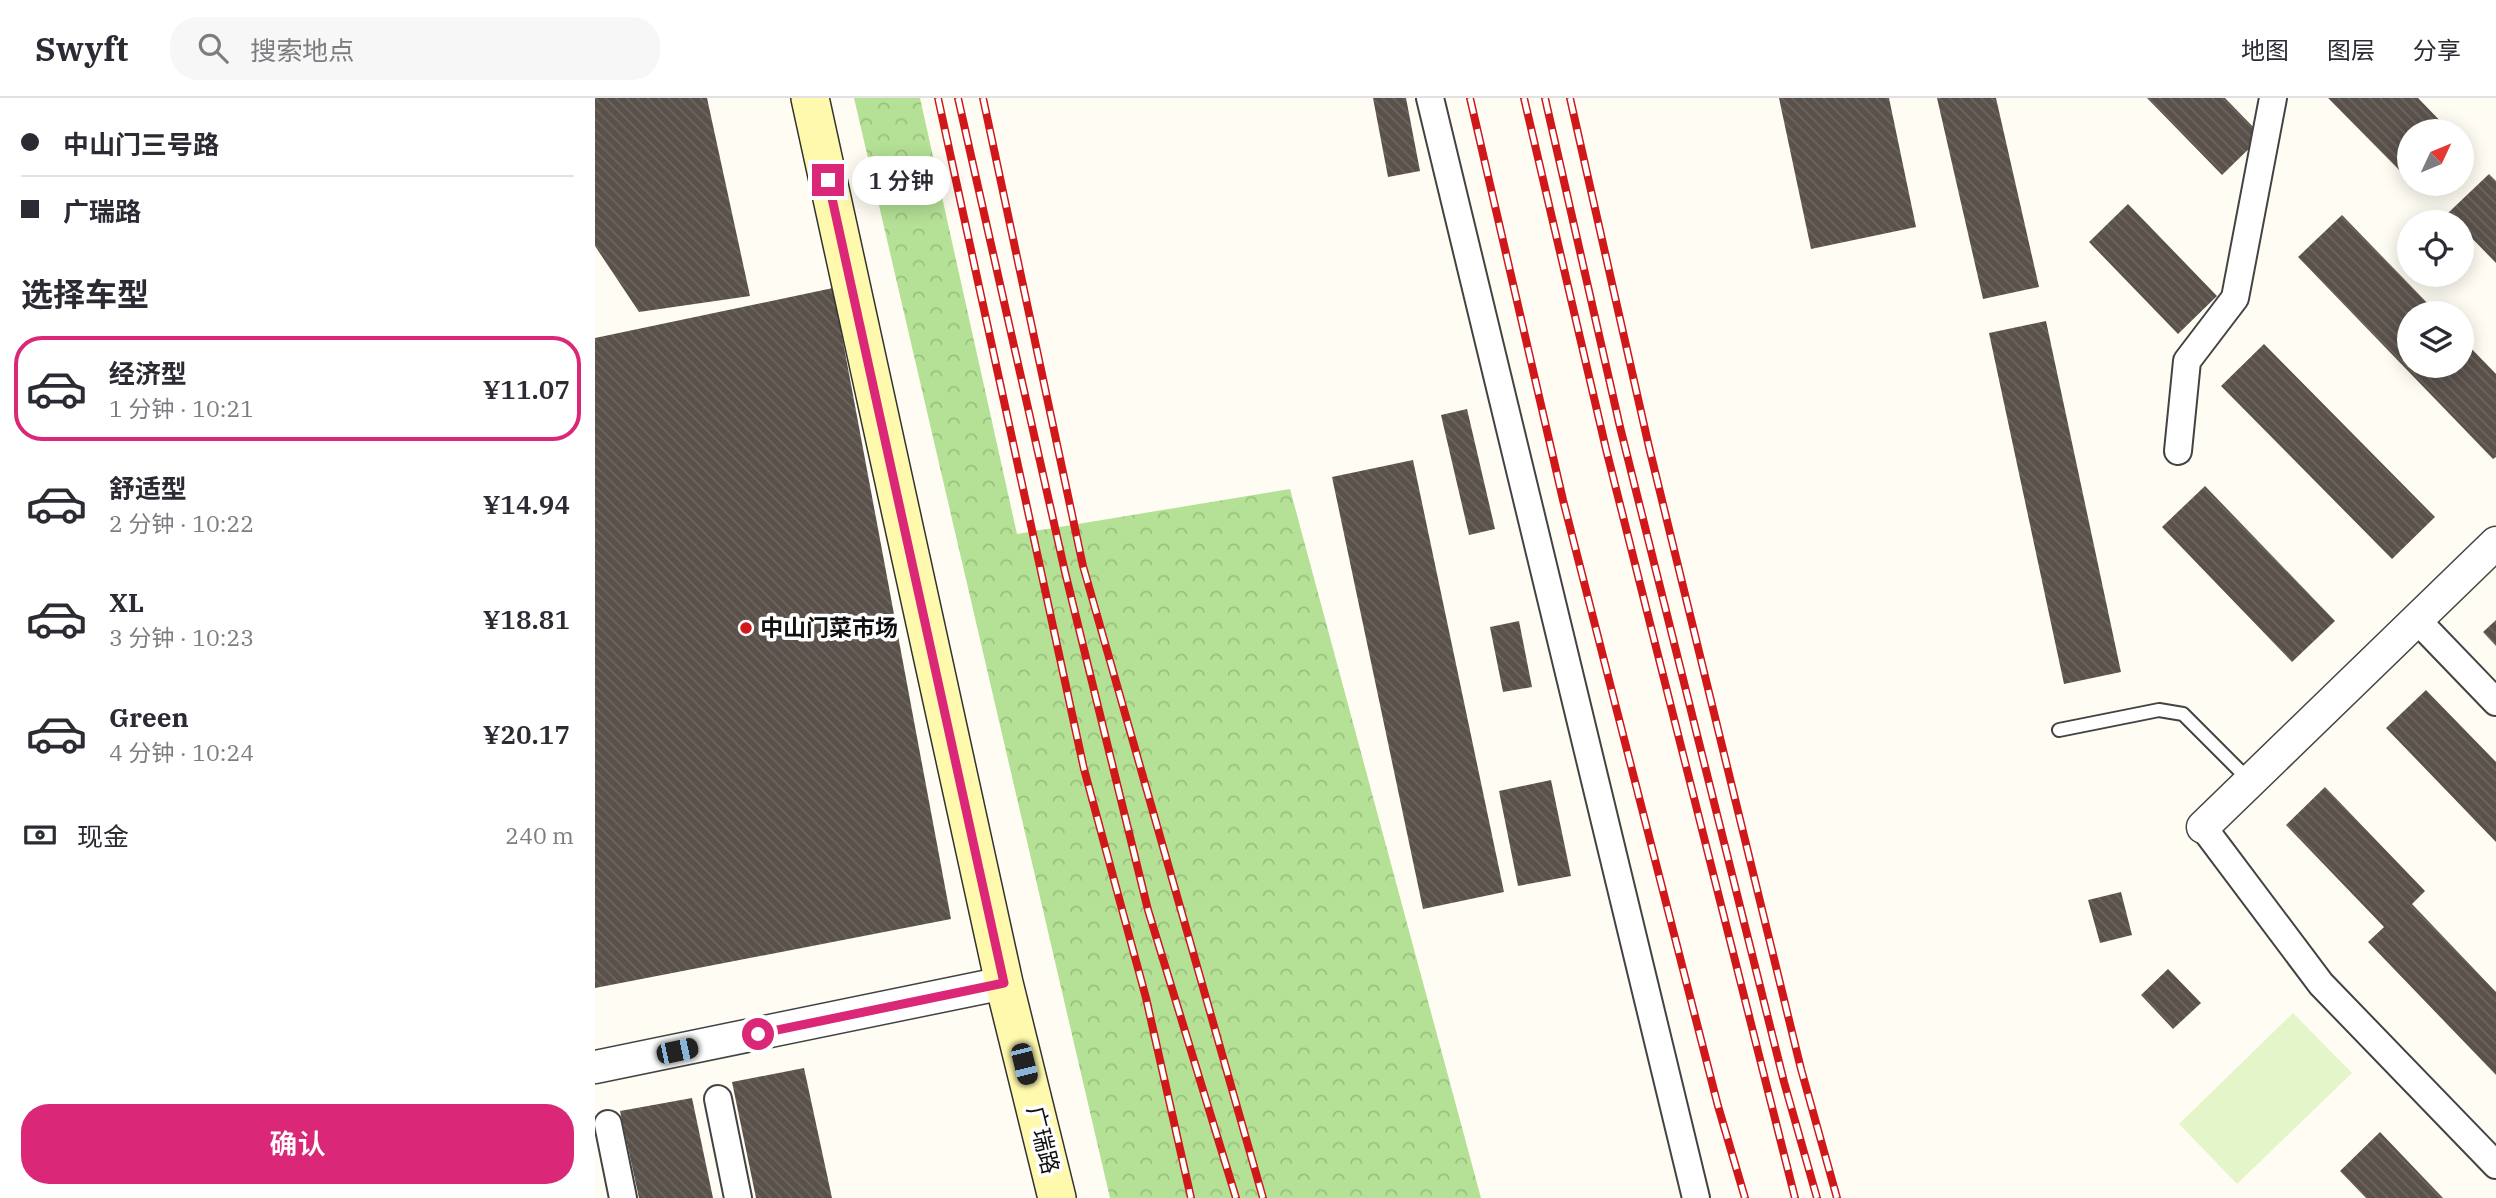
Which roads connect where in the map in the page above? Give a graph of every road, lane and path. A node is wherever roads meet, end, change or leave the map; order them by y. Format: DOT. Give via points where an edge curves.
graph roads {
  1 [pos="810,98"];
  2 [pos="1430,98"];
  3 [pos="2273,98"];
  4 [pos="2178,451"];
  5 [pos="2496,543"];
  6 [pos="2417,620"];
  7 [pos="2496,702"];
  8 [pos="2059,730"];
  9 [pos="2250,781"];
  10 [pos="2203,827"];
  11 [pos="1004,983"];
  12 [pos="595,1067"];
  13 [pos="718,1099"];
  14 [pos="608,1124"];
  15 [pos="2496,1165"];
  16 [pos="623,1198"];
  17 [pos="738,1198"];
  18 [pos="1057,1198"];
  19 [pos="1696,1198"];
  1 -- 11 [label="main road, 广瑞路"];
  2 -- 19 [label="street"];
  3 -- 4 [label="street" via="2235,298 2187,360"];
  5 -- 6 [label="street"];
  6 -- 7 [label="street"];
  6 -- 9 [label="street"];
  8 -- 9 [label="lane" via="2159,710 2183,714"];
  9 -- 10 [label="street"];
  10 -- 15 [label="street" via="2321,984"];
  11 -- 12 [label="street"];
  11 -- 18 [label="main road, 广瑞路"];
  13 -- 17 [label="street"];
  14 -- 16 [label="street"];
}
